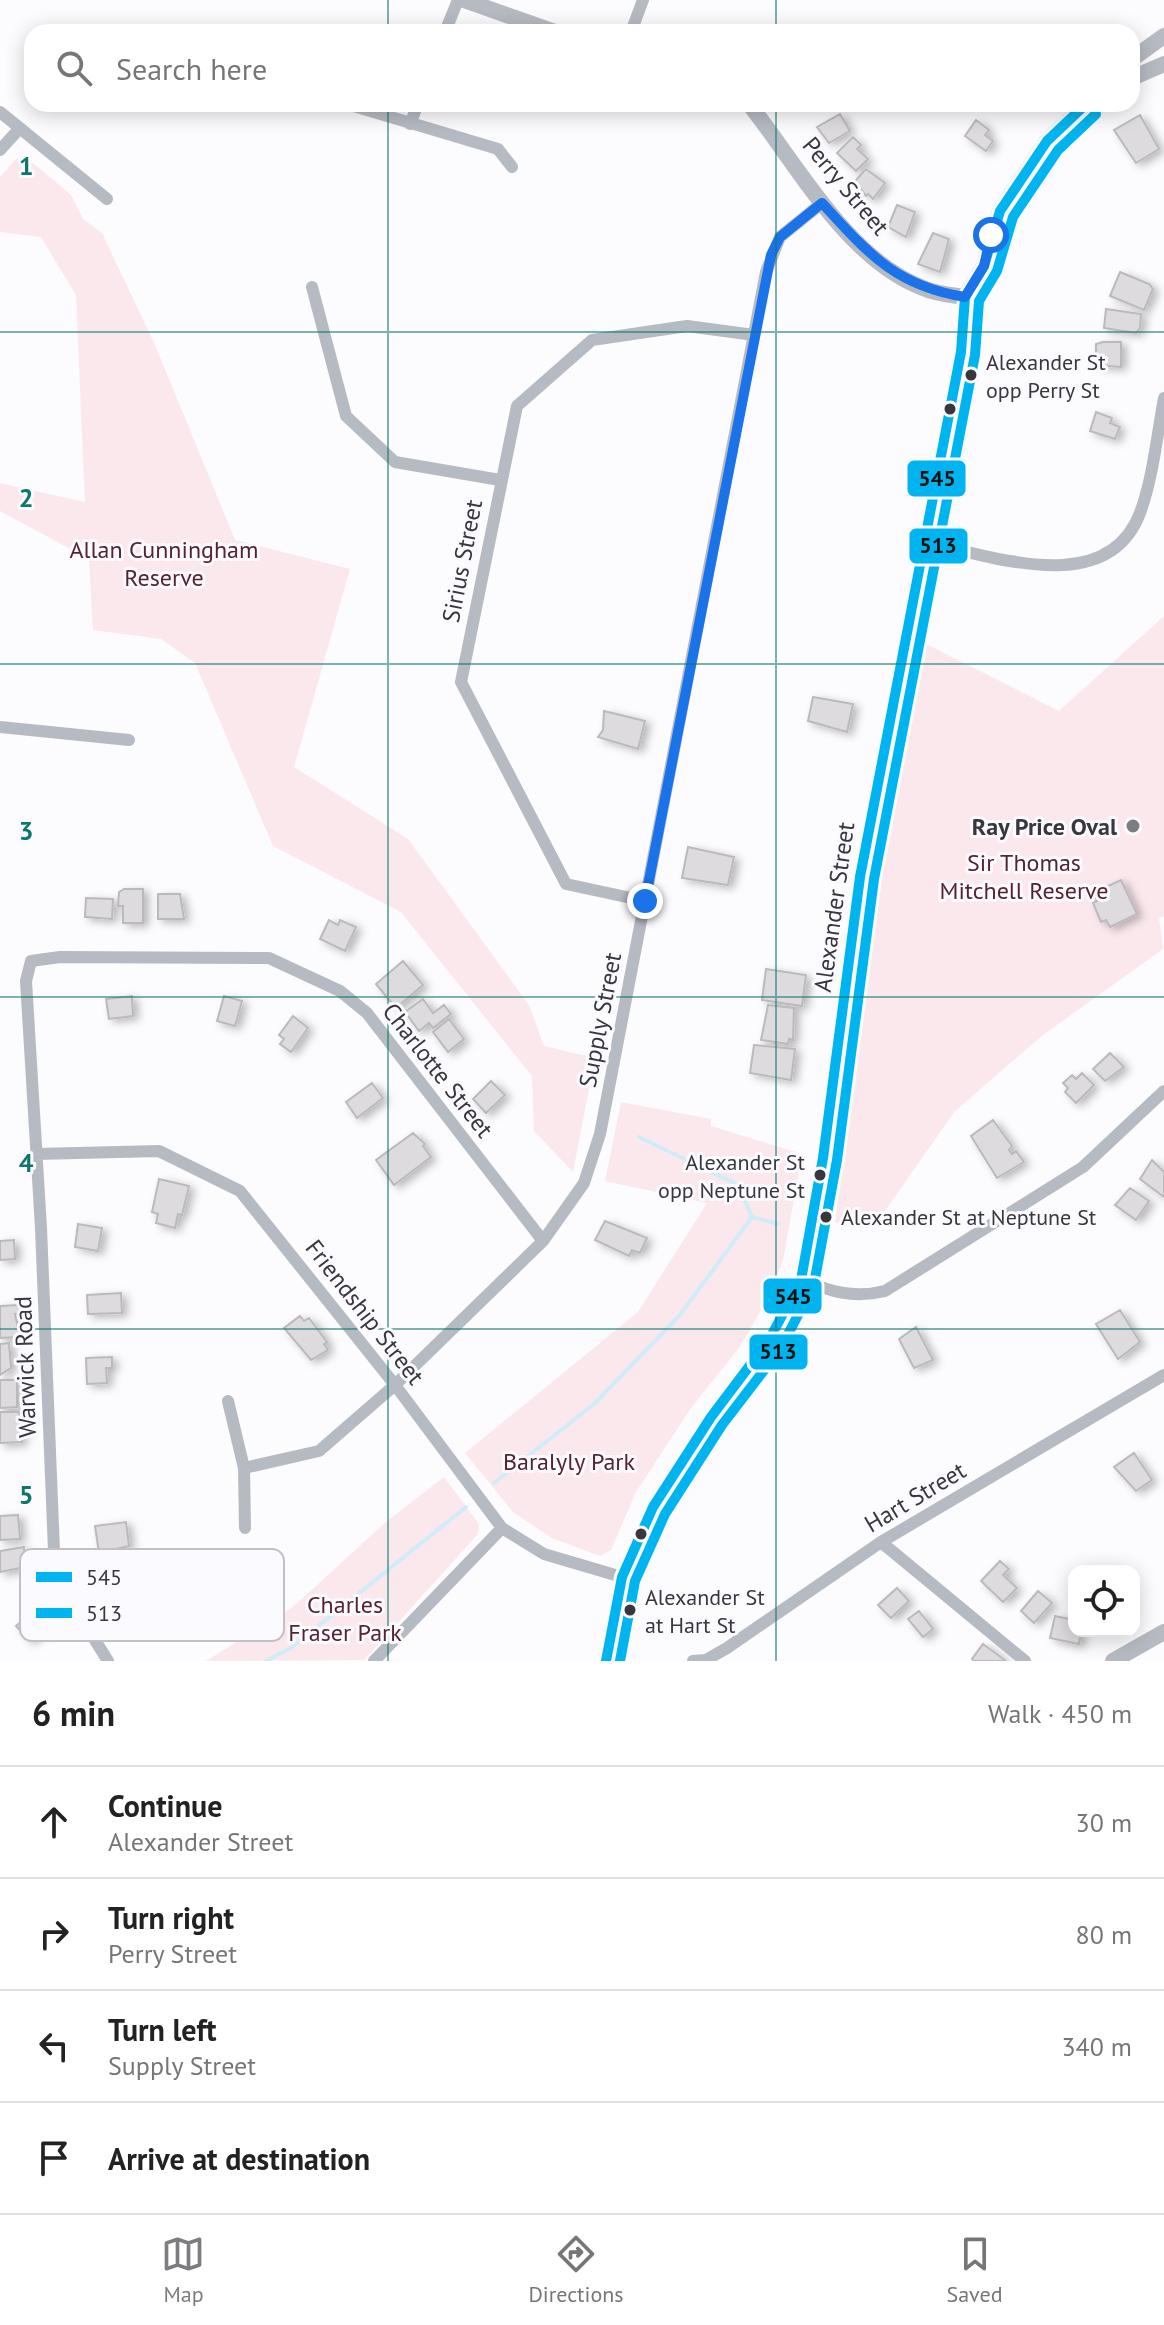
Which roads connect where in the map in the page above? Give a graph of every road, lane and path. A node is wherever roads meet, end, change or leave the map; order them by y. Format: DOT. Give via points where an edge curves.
graph roads {
  1 [pos="458,0"];
  2 [pos="464,0"];
  3 [pos="643,0"];
  4 [pos="448,24"];
  5 [pos="532,24"];
  6 [pos="634,24"];
  7 [pos="1164,36"];
  8 [pos="1140,53"];
  9 [pos="1164,64"];
  10 [pos="1140,74"];
  11 [pos="0,112"];
  12 [pos="372,112"];
  13 [pos="415,112"];
  14 [pos="755,112"];
  15 [pos="1078,112"];
  16 [pos="410,124"];
  17 [pos="20,128"];
  18 [pos="0,150"];
  19 [pos="512,167"];
  20 [pos="107,199"];
  21 [pos="822,203"];
  22 [pos="312,287"];
  23 [pos="965,297"];
  24 [pos="754,335"];
  25 [pos="1164,398"];
  26 [pos="500,480"];
  27 [pos="923,542"];
  28 [pos="0,727"];
  29 [pos="129,740"];
  30 [pos="645,901"];
  31 [pos="31,961"];
  32 [pos="1164,1091"];
  33 [pos="36,1154"];
  34 [pos="543,1241"];
  35 [pos="801,1280"];
  36 [pos="1164,1375"];
  37 [pos="395,1385"];
  38 [pos="228,1401"];
  39 [pos="244,1468"];
  40 [pos="245,1528"];
  41 [pos="502,1528"];
  42 [pos="881,1542"];
  43 [pos="54,1549"];
  44 [pos="622,1577"];
  45 [pos="1164,1632"];
  46 [pos="96,1641"];
  47 [pos="108,1661"];
  48 [pos="374,1661"];
  49 [pos="606,1661"];
  50 [pos="693,1661"];
  51 [pos="1025,1661"];
  52 [pos="1113,1661"];
  1 -- 4 [label="street"];
  2 -- 5 [label="street"];
  3 -- 6 [label="street"];
  7 -- 8 [label="street"];
  9 -- 10 [label="street"];
  11 -- 17 [label="street"];
  12 -- 16 [label="street"];
  13 -- 16 [label="street"];
  14 -- 21 [label="street, Perry Street"];
  15 -- 23 [label="street, Alexander Street" via="1047,141 1000,211 984,266"];
  16 -- 19 [label="street" via="498,149"];
  17 -- 18 [label="street"];
  17 -- 20 [label="street"];
  21 -- 23 [label="street, Perry Street" via="856,240 906,280 933,292"];
  21 -- 24 [label="street, Supply Street" via="780,237 771,255"];
  22 -- 26 [label="street" via="346,416 395,462"];
  23 -- 27 [label="street, Alexander Street" via="961,352"];
  24 -- 26 [label="street, Sirius Street" via="687,326 592,340 517,406"];
  24 -- 30 [label="street, Supply Street"];
  25 -- 27 [label="street" via="1141,509 1128,535 1106,554 1078,566 1050,566"];
  26 -- 30 [label="street, Sirius Street" via="461,682 566,884"];
  27 -- 35 [label="street, Alexander Street" via="860,877 823,1158"];
  28 -- 29 [label="street"];
  30 -- 34 [label="street, Supply Street" via="600,1136 584,1183"];
  31 -- 33 [label="street, Warwick Road" via="26,981"];
  31 -- 34 [label="street, Charlotte Street" via="269,958 340,991 367,1013"];
  32 -- 35 [label="street" via="1083,1167 885,1291 845,1295"];
  33 -- 37 [label="street, Friendship Street" via="159,1151 240,1191"];
  33 -- 43 [label="street, Warwick Road"];
  34 -- 37 [label="street, Supply Street"];
  35 -- 44 [label="street, Alexander Street" via="769,1340 653,1507"];
  36 -- 42 [label="street, Hart Street"];
  37 -- 39 [label="street, Supply Street" via="319,1451"];
  37 -- 41 [label="street, Friendship Street"];
  38 -- 39 [label="street"];
  39 -- 40 [label="street"];
  41 -- 44 [label="street, Friendship Street" via="544,1554"];
  41 -- 48 [label="street"];
  42 -- 50 [label="street, Hart Street" via="727,1648"];
  42 -- 51 [label="street"];
  44 -- 49 [label="street, Alexander Street"];
  45 -- 52 [label="street"];
  46 -- 47 [label="street, Warwick Road"];
}
